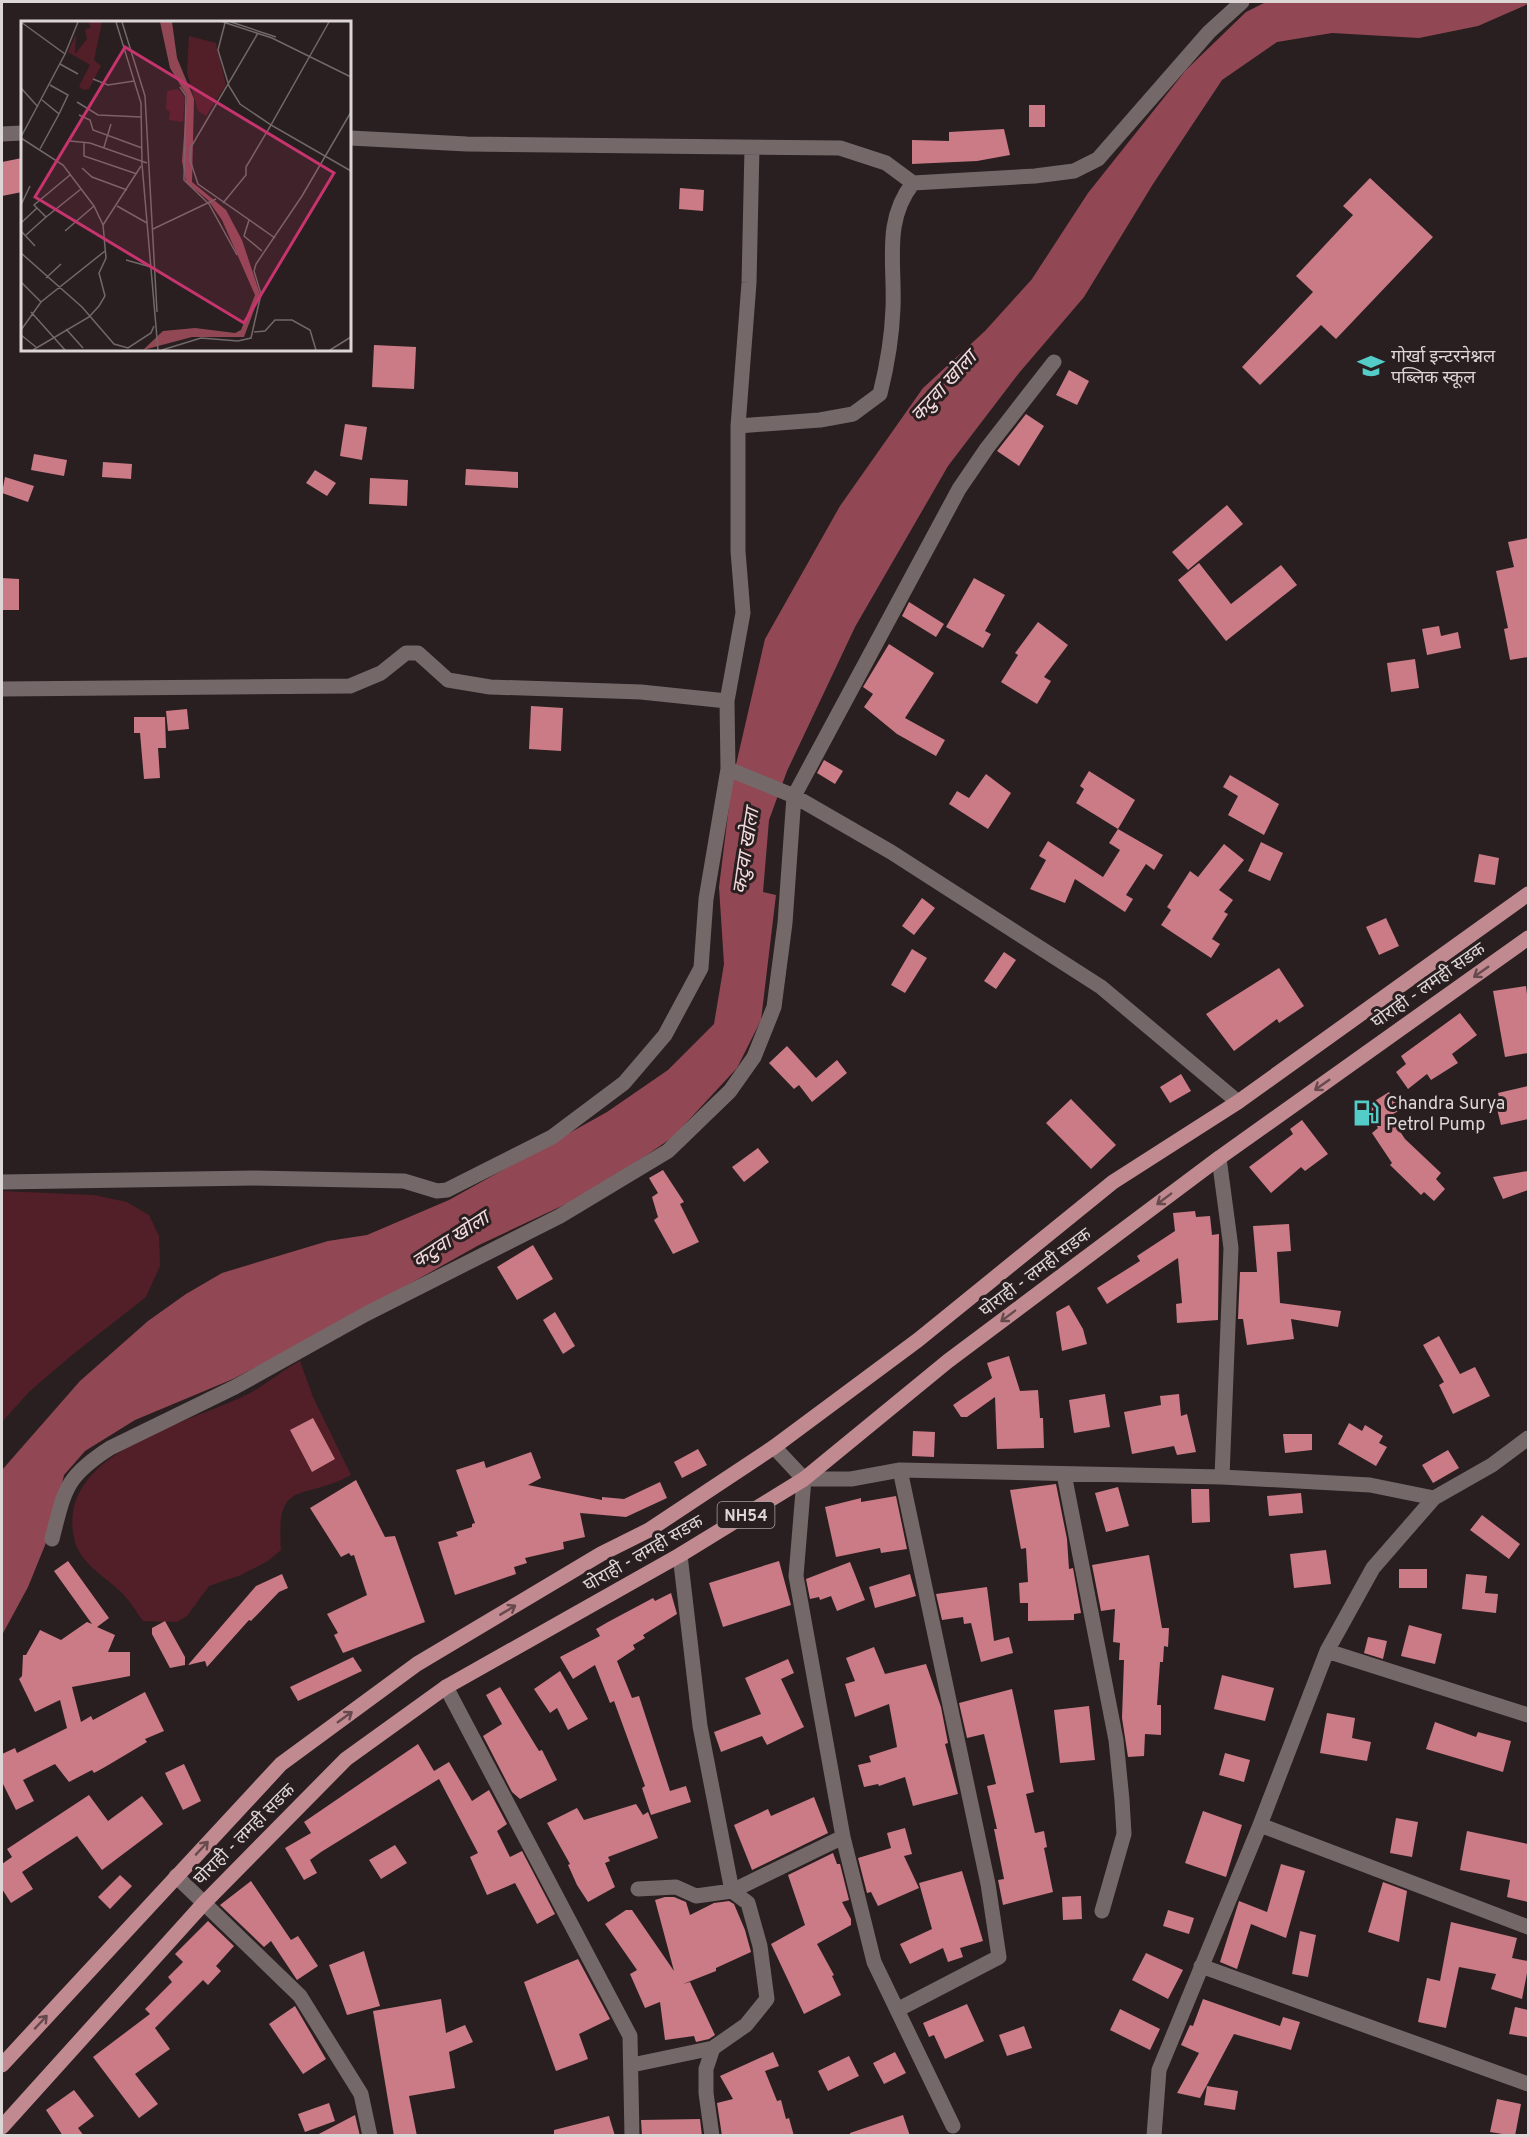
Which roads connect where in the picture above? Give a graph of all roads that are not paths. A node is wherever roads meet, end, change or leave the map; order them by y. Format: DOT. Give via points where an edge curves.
graph roads {
  1 [pos="1242,2"];
  2 [pos="21,133"];
  3 [pos="2,134"];
  4 [pos="351,138"];
  5 [pos="752,148"];
  6 [pos="913,183"];
  7 [pos="1054,362"];
  8 [pos="738,426"];
  9 [pos="2,689"];
  10 [pos="727,701"];
  11 [pos="729,770"];
  12 [pos="794,796"];
  13 [pos="1528,894"];
  14 [pos="1528,943"];
  15 [pos="1238,1102"];
  16 [pos="1219,1158"];
  17 [pos="2,1182"];
  18 [pos="1528,1438"];
  19 [pos="774,1447"];
  20 [pos="900,1470"];
  21 [pos="1064,1474"];
  22 [pos="1222,1477"];
  23 [pos="804,1479"];
  24 [pos="1434,1498"];
  25 [pos="52,1539"];
  26 [pos="680,1555"];
  27 [pos="1327,1651"];
  28 [pos="446,1687"];
  29 [pos="1528,1715"];
  30 [pos="1260,1825"];
  31 [pos="843,1837"];
  32 [pos="176,1876"];
  33 [pos="638,1889"];
  34 [pos="732,1891"];
  35 [pos="204,1903"];
  36 [pos="1102,1911"];
  37 [pos="1528,1927"];
  38 [pos="1201,1966"];
  39 [pos="897,2010"];
  40 [pos="713,2048"];
  41 [pos="2,2065"];
  42 [pos="632,2065"];
  43 [pos="1528,2084"];
  44 [pos="953,2126"];
  45 [pos="2,2127"];
  46 [pos="370,2136"];
  47 [pos="632,2136"];
  48 [pos="712,2136"];
  49 [pos="1154,2136"];
  1 -- 6 [label="street" via="1209,32 1098,159 1074,171"];
  2 -- 3 [label="street"];
  4 -- 5 [label="street" via="467,144"];
  5 -- 6 [label="street" via="840,148 886,163"];
  5 -- 8 [label="street" via="749,283"];
  6 -- 8 [label="street" via="900,200 895,217 893,307 888,361 880,394 853,414"];
  7 -- 12 [label="street" via="960,489"];
  8 -- 10 [label="street" via="738,551 743,612"];
  9 -- 10 [label="street" via="350,686 381,673 406,653 418,653 448,680 490,687 631,691"];
  10 -- 11 [label="street"];
  11 -- 12 [label="street"];
  11 -- 17 [label="street" via="706,899 701,968 665,1035 624,1083 552,1137 447,1191 404,1181 254,1178"];
  12 -- 15 [label="street" via="891,852 1101,987"];
  12 -- 25 [label="street" via="785,923 774,1007 754,1057 711,1112 668,1151 560,1216 91,1460 65,1488"];
  13 -- 15 [label="main road, घोराही - लमही सडक / NH54"];
  14 -- 16 [label="main road, घोराही - लमही सडक / NH54, one-way"];
  15 -- 19 [label="main road, घोराही - लमही सडक / NH54" via="1113,1182 918,1340"];
  16 -- 22 [label="street" via="1231,1248"];
  16 -- 23 [label="main road, घोराही - लमही सडक / NH54, one-way" via="948,1361"];
  18 -- 24 [label="street" via="1492,1465"];
  19 -- 23 [label="street"];
  32 -- 19 [label="main road, घोराही - लमही सडक / NH54, one-way" via="281,1764 417,1664 601,1554 649,1530"];
  20 -- 21 [label="street"];
  20 -- 23 [label="street" via="851,1479"];
  20 -- 39 [label="street" via="988,1884 999,1957"];
  21 -- 22 [label="street"];
  21 -- 36 [label="street" via="1116,1740 1122,1800 1124,1834"];
  22 -- 24 [label="street" via="1370,1485"];
  23 -- 26 [label="main road, घोराही - लमही सडक / NH54"];
  23 -- 31 [label="street" via="796,1576"];
  24 -- 27 [label="street" via="1373,1568"];
  26 -- 28 [label="main road, घोराही - लमही सडक / NH54"];
  26 -- 34 [label="street" via="700,1726"];
  27 -- 29 [label="street"];
  27 -- 30 [label="street"];
  28 -- 35 [label="main road, घोराही - लमही सडक / NH54" via="346,1760"];
  28 -- 42 [label="street" via="630,2036"];
  30 -- 37 [label="street"];
  30 -- 38 [label="street"];
  31 -- 34 [label="street"];
  31 -- 39 [label="street" via="874,1962"];
  32 -- 35 [label="street"];
  41 -- 32 [label="main road, घोराही - लमही सडक / NH54, one-way"];
  33 -- 34 [label="street" via="676,1887 696,1896"];
  34 -- 40 [label="street" via="748,1903 760,1946 767,2000 746,2025"];
  35 -- 45 [label="main road, घोराही - लमही सडक / NH54"];
  35 -- 46 [label="street" via="300,1996 361,2094"];
  38 -- 43 [label="street"];
  38 -- 49 [label="street" via="1159,2070"];
  39 -- 44 [label="street"];
  40 -- 42 [label="street"];
  40 -- 48 [label="street" via="706,2069"];
  42 -- 47 [label="street"];
}
